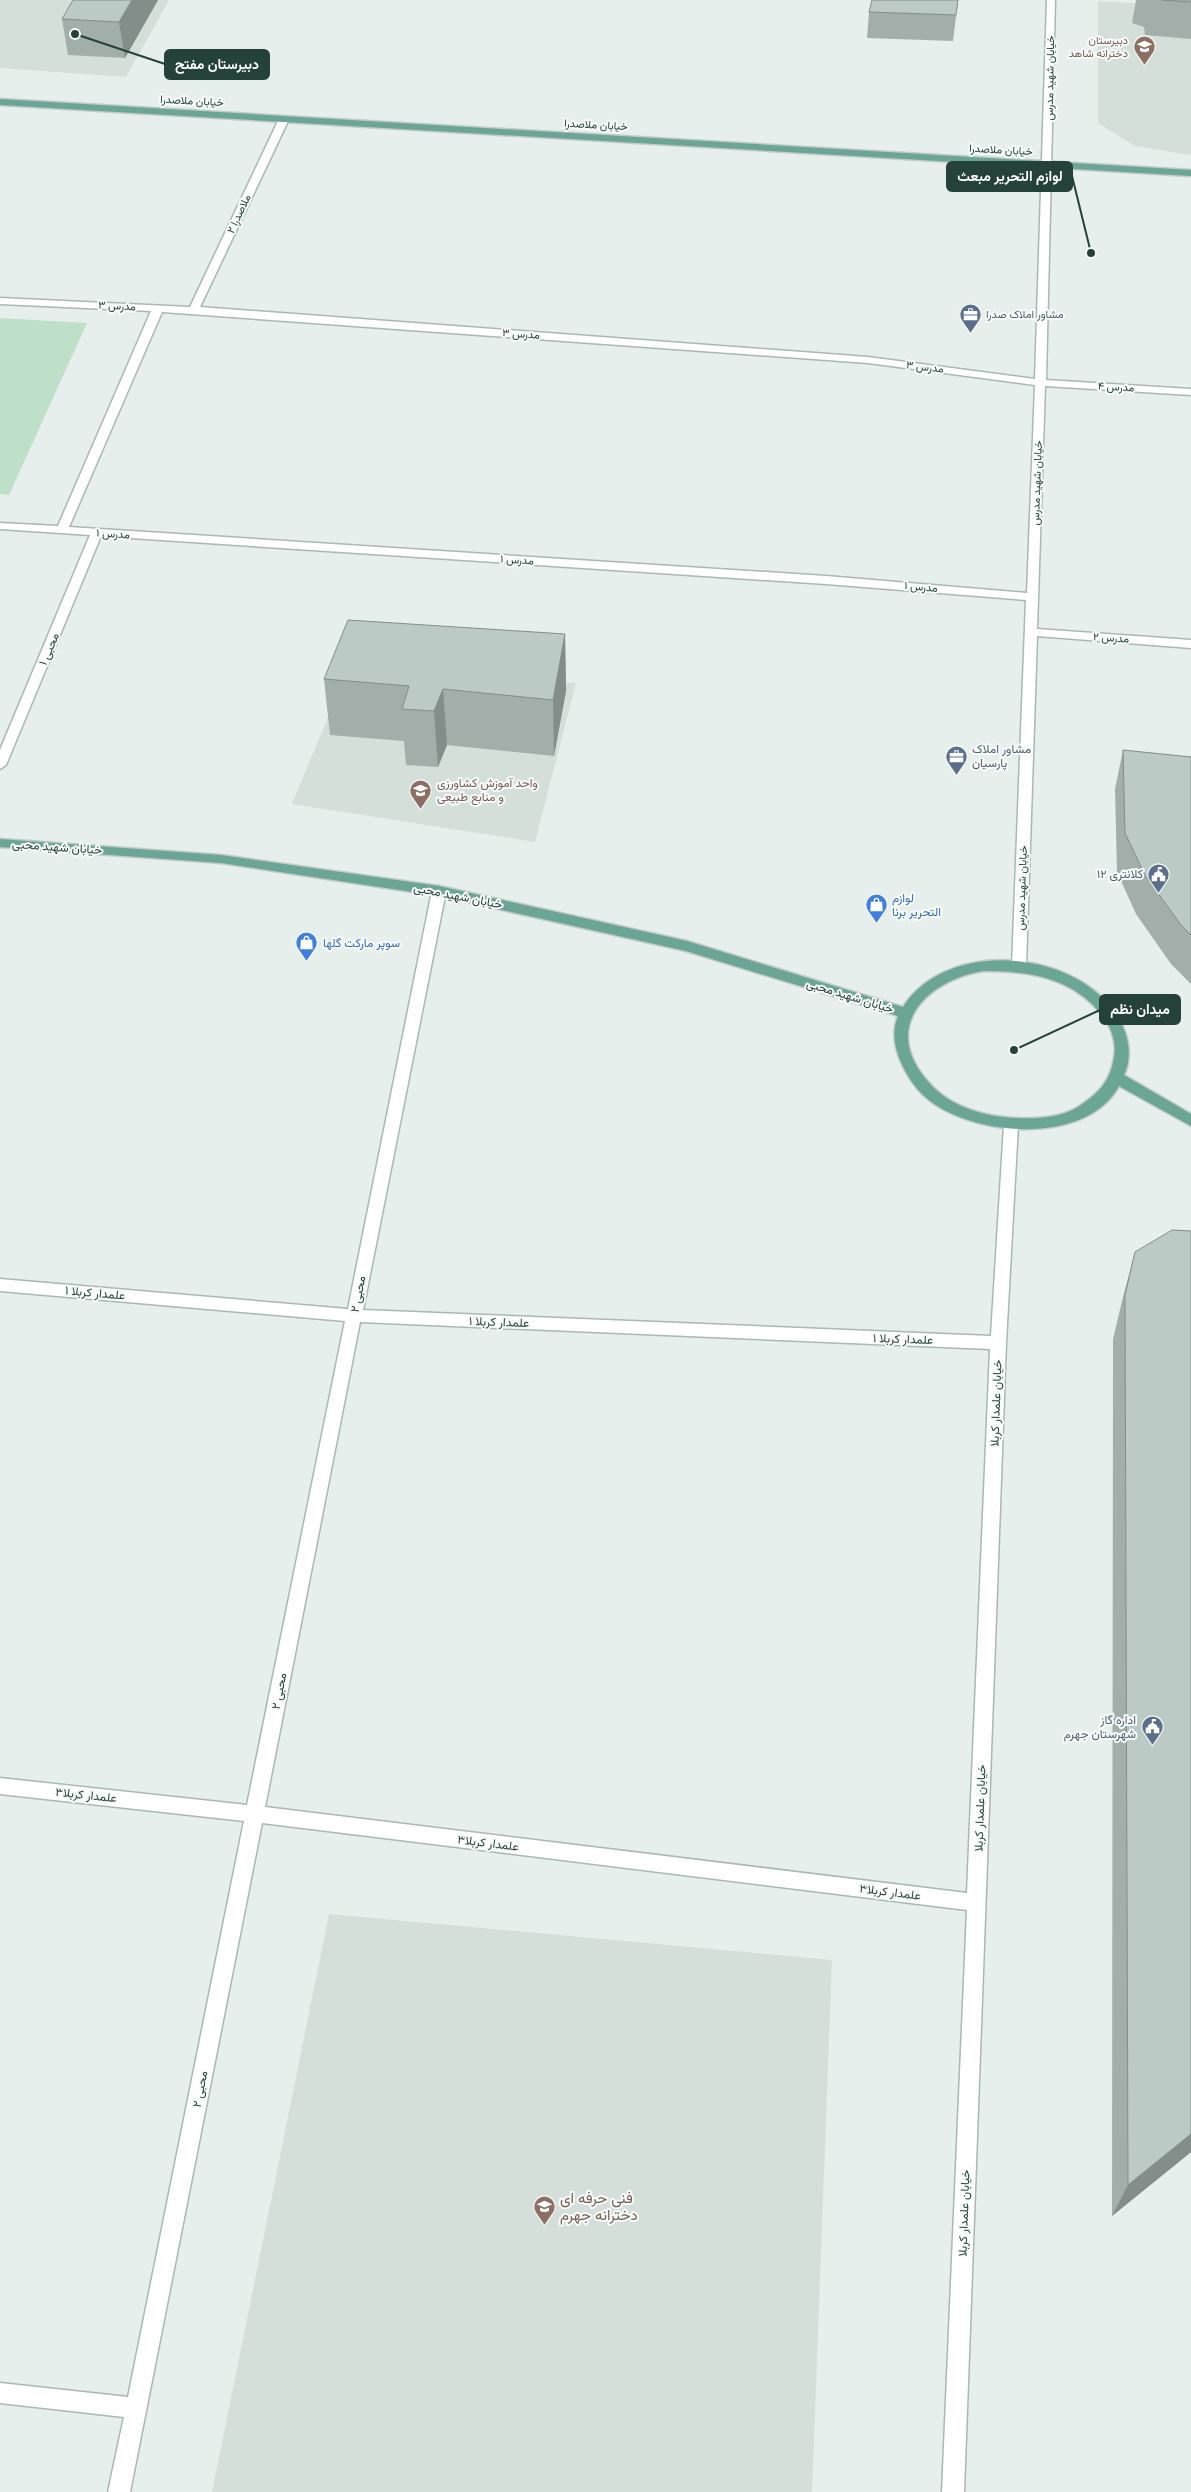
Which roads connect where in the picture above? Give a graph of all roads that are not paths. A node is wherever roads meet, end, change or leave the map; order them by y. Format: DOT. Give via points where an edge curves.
graph roads {
  1 [pos="1051,0"];
  2 [pos="0,102"];
  3 [pos="284,119"];
  4 [pos="1048,165"];
  5 [pos="1191,174"];
  6 [pos="0,301"];
  7 [pos="158,308"];
  8 [pos="194,310"];
  9 [pos="1041,383"];
  10 [pos="1191,392"];
  11 [pos="0,526"];
  12 [pos="62,530"];
  13 [pos="97,533"];
  14 [pos="1033,597"];
  15 [pos="1032,632"];
  16 [pos="1191,644"];
  17 [pos="0,766"];
  18 [pos="0,843"];
  19 [pos="439,891"];
  20 [pos="1019,966"];
  21 [pos="905,1013"];
  22 [pos="1117,1078"];
  23 [pos="1191,1121"];
  24 [pos="1011,1125"];
  25 [pos="0,1285"];
  26 [pos="354,1316"];
  27 [pos="998,1343"];
  28 [pos="0,1786"];
  29 [pos="255,1814"];
  30 [pos="976,1903"];
  31 [pos="0,2393"];
  32 [pos="136,2408"];
  33 [pos="119,2492"];
  34 [pos="954,2492"];
  1 -- 4 [label="street, خیابان شهید مدرس"];
  2 -- 3 [label="main road, خیابان ملاصدرا"];
  3 -- 4 [label="main road, خیابان ملاصدرا"];
  3 -- 8 [label="street, ملاصدرا ۲"];
  4 -- 5 [label="main road, خیابان ملاصدرا"];
  4 -- 9 [label="street, خیابان شهید مدرس"];
  6 -- 7 [label="street, مدرس ۳"];
  7 -- 8 [label="street, مدرس ۳"];
  7 -- 12 [label="street"];
  8 -- 9 [label="street, مدرس ۳" via="868,360"];
  9 -- 10 [label="street, مدرس ۴"];
  9 -- 14 [label="street, خیابان شهید مدرس"];
  11 -- 12 [label="street, مدرس ۱"];
  12 -- 13 [label="street, مدرس ۱"];
  13 -- 14 [label="street, مدرس ۱" via="826,580"];
  13 -- 17 [label="street, محبی ۱"];
  14 -- 15 [label="street, خیابان شهید مدرس"];
  15 -- 16 [label="street, مدرس ۲"];
  15 -- 20 [label="street, خیابان شهید مدرس"];
  18 -- 19 [label="main road, خیابان شهید محبی" via="221,859"];
  19 -- 21 [label="main road, خیابان شهید محبی" via="687,946"];
  19 -- 26 [label="street, محبی ۲"];
  20 -- 21 [label="main road" via="983,966 949,974 922,990"];
  20 -- 22 [label="main road" via="1052,973 1081,987 1104,1006 1119,1030 1124,1054"];
  21 -- 24 [label="main road" via="900,1037 905,1061 921,1084 945,1104 976,1118"];
  22 -- 23 [label="main road"];
  22 -- 24 [label="main road" via="1102,1099 1077,1114 1045,1124"];
  24 -- 27 [label="street, خیابان علمدار کربلا"];
  25 -- 26 [label="street, علمدار کربلا ۱"];
  26 -- 27 [label="street, علمدار کربلا ۱"];
  26 -- 29 [label="street, محبی ۲"];
  27 -- 30 [label="street, خیابان علمدار کربلا"];
  28 -- 29 [label="street, علمدار کربلا۳"];
  29 -- 30 [label="street, علمدار کربلا۳"];
  29 -- 32 [label="street, محبی ۲"];
  30 -- 34 [label="street, خیابان علمدار کربلا"];
  31 -- 32 [label="street"];
  32 -- 33 [label="street, محبی ۲"];
}
